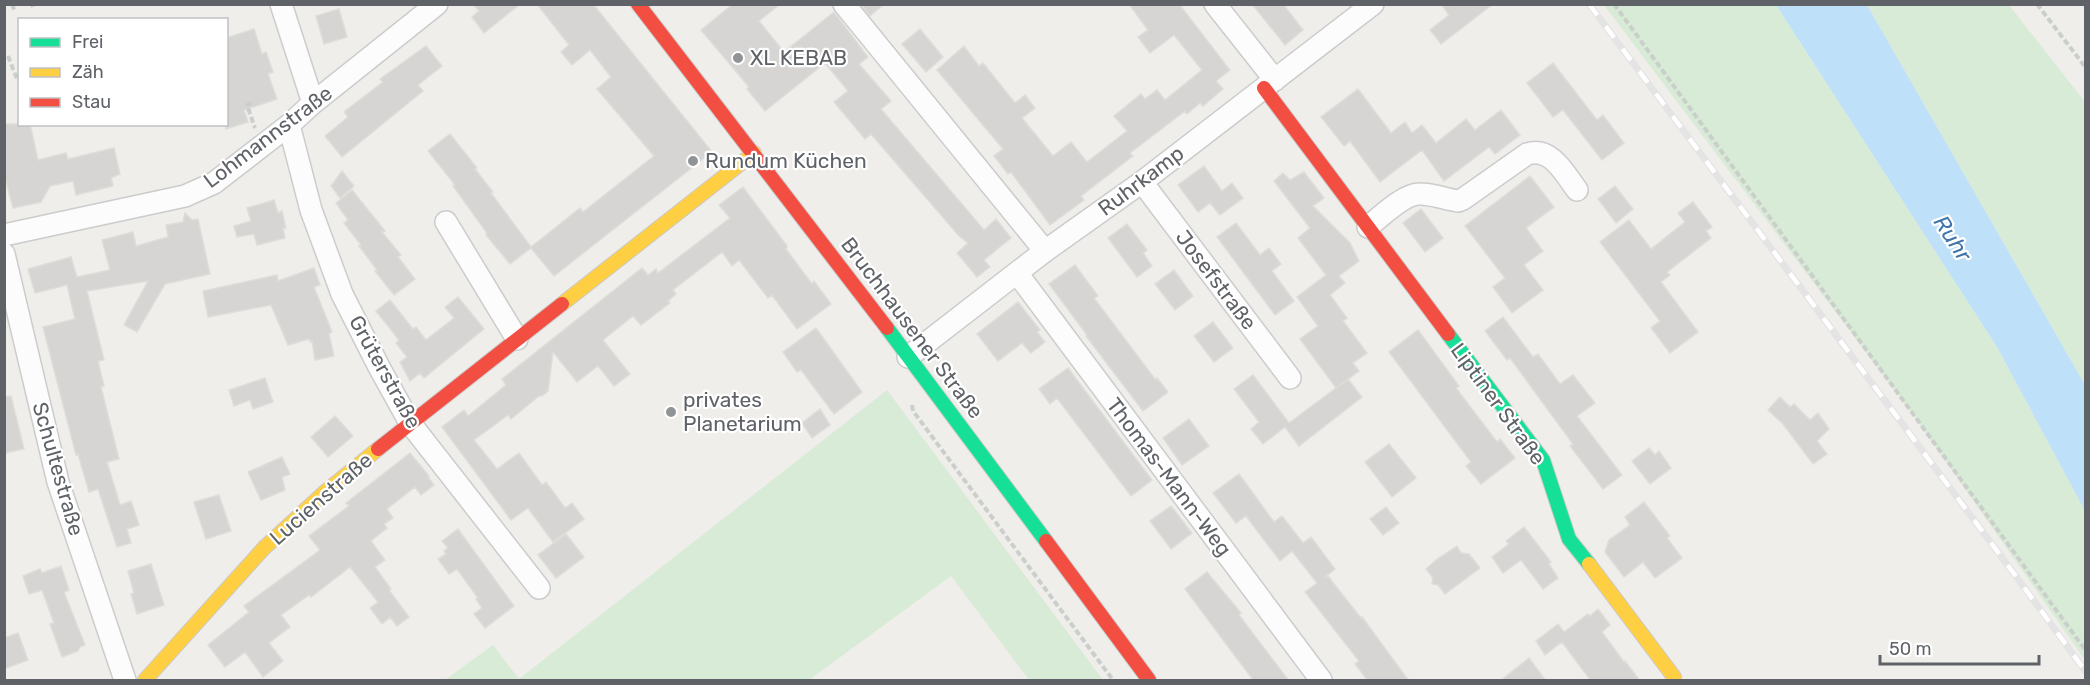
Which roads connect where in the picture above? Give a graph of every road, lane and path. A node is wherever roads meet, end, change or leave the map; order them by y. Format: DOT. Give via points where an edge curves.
graph roads {
  1 [pos="12,4"];
  2 [pos="281,4"];
  3 [pos="437,4"];
  4 [pos="638,4"];
  5 [pos="844,4"];
  6 [pos="1215,4"];
  7 [pos="1373,4"];
  8 [pos="1614,4"];
  9 [pos="2037,4"];
  10 [pos="15,12"];
  11 [pos="8,56"];
  12 [pos="2085,68"];
  13 [pos="17,79"];
  14 [pos="1269,84"];
  15 [pos="313,103"];
  16 [pos="289,125"];
  17 [pos="754,153"];
  18 [pos="1142,182"];
  19 [pos="1577,190"];
  20 [pos="446,222"];
  21 [pos="1368,227"];
  22 [pos="4,235"];
  23 [pos="1045,251"];
  24 [pos="4,254"];
  25 [pos="1017,273"];
  26 [pos="517,339"];
  27 [pos="908,357"];
  28 [pos="1290,378"];
  29 [pos="410,423"];
  30 [pos="539,588"];
  31 [pos="2085,651"];
  32 [pos="1674,677"];
  33 [pos="125,681"];
  34 [pos="145,681"];
  35 [pos="1149,681"];
  36 [pos="1321,681"];
  1 -- 10 [label="path"];
  2 -- 15 [label="street"];
  3 -- 15 [label="street, Lohmannstraße"];
  4 -- 17 [label="street, Bruchhausener Straße"];
  5 -- 23 [label="street"];
  6 -- 14 [label="street, Liptiner Straße"];
  7 -- 14 [label="street, Ruhrkamp"];
  8 -- 31 [label="path"];
  9 -- 12 [label="path"];
  11 -- 13 [label="path"];
  14 -- 18 [label="street, Ruhrkamp"];
  14 -- 21 [label="street, Liptiner Straße"];
  15 -- 16 [label="street, Lohmannstraße"];
  16 -- 22 [label="street, Lohmannstraße" via="214,183 185,196"];
  16 -- 29 [label="street, Grüterstraße" via="311,210 342,294"];
  17 -- 26 [label="street, Lucienstraße"];
  17 -- 27 [label="street, Bruchhausener Straße"];
  18 -- 23 [label="street, Ruhrkamp"];
  18 -- 28 [label="street, Josefstraße"];
  19 -- 21 [label="street" via="1554,160 1533,152 1463,199 1413,194"];
  20 -- 26 [label="street"];
  21 -- 32 [label="street, Liptiner Straße" via="1543,460 1569,539"];
  23 -- 25 [label="street, Ruhrkamp"];
  24 -- 33 [label="street, Schultestraße" via="58,482"];
  25 -- 27 [label="street, Ruhrkamp"];
  25 -- 36 [label="street, Thomas-Mann-Weg"];
  26 -- 29 [label="street, Lucienstraße"];
  27 -- 35 [label="street, Bruchhausener Straße"];
  29 -- 30 [label="street, Grüterstraße"];
  29 -- 34 [label="street, Lucienstraße" via="264,548"];
}
